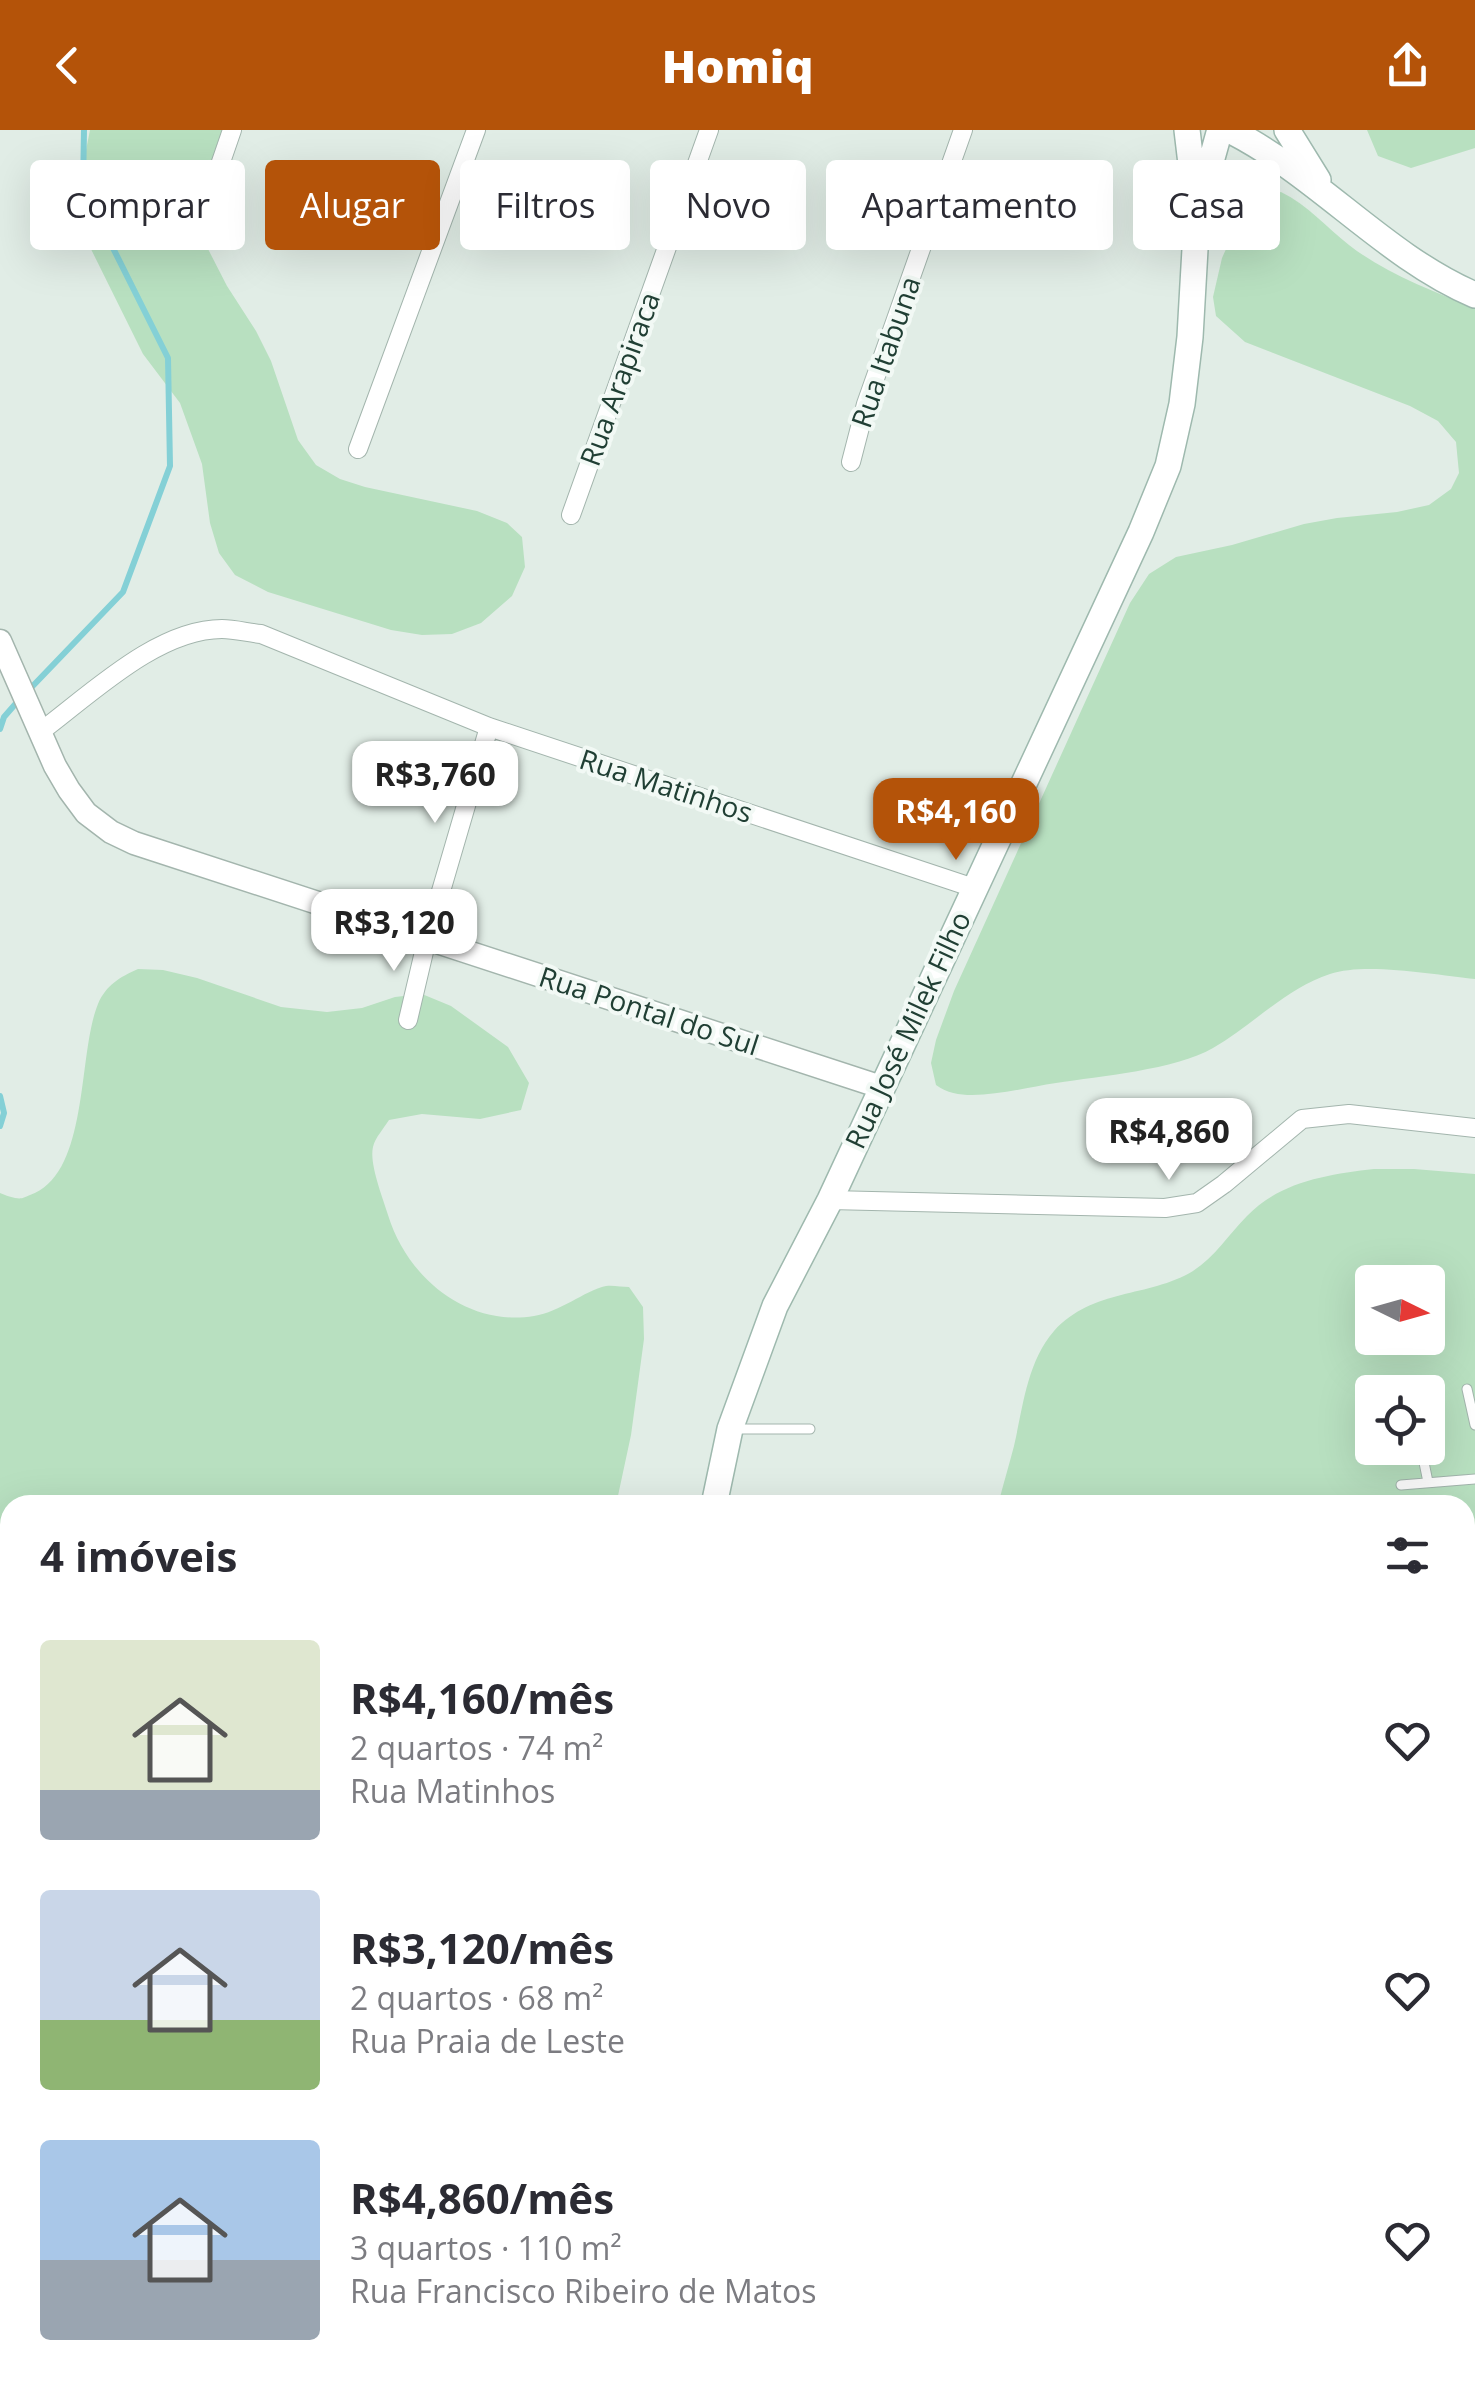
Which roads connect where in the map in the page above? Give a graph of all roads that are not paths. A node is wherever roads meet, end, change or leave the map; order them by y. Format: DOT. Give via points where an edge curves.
graph roads {
  1 [pos="232,130"];
  2 [pos="476,130"];
  3 [pos="709,130"];
  4 [pos="963,130"];
  5 [pos="1187,130"];
  6 [pos="1287,130"];
  7 [pos="1226,131"];
  8 [pos="221,160"];
  9 [pos="1191,160"];
  10 [pos="1212,160"];
  11 [pos="1330,196"];
  12 [pos="1195,250"];
  13 [pos="1475,295"];
  14 [pos="358,449"];
  15 [pos="851,462"];
  16 [pos="571,515"];
  17 [pos="0,641"];
  18 [pos="489,727"];
  19 [pos="40,732"];
  20 [pos="974,888"];
  21 [pos="427,938"];
  22 [pos="408,1020"];
  23 [pos="881,1088"];
  24 [pos="1475,1128"];
  25 [pos="830,1200"];
  26 [pos="1467,1389"];
  27 [pos="1475,1425"];
  28 [pos="730,1429"];
  29 [pos="810,1430"];
  30 [pos="1424,1465"];
  31 [pos="1475,1479"];
  32 [pos="1428,1482"];
  33 [pos="1401,1485"];
  34 [pos="716,1495"];
  1 -- 8 [label="street"];
  2 -- 14 [label="street"];
  3 -- 16 [label="street, Rua Arapiraca"];
  4 -- 15 [label="street, Rua Itabuna"];
  5 -- 9 [label="main road, Rua José Milek Filho"];
  6 -- 11 [label="main road"];
  7 -- 10 [label="main road, Rua José Milek Filho"];
  7 -- 11 [label="main road" via="1266,149"];
  11 -- 13 [label="main road" via="1404,254"];
  12 -- 20 [label="main road, Rua José Milek Filho" via="1182,404 1168,466"];
  17 -- 19 [label="street, Rua Pontal do Sul"];
  18 -- 19 [label="street, Rua Matinhos" via="261,634 222,628 184,636 136,659"];
  18 -- 20 [label="street, Rua Matinhos"];
  18 -- 21 [label="street"];
  19 -- 21 [label="street, Rua Pontal do Sul" via="68,790 111,832"];
  20 -- 23 [label="main road, Rua José Milek Filho"];
  21 -- 22 [label="street"];
  21 -- 23 [label="street, Rua Pontal do Sul"];
  23 -- 25 [label="main road, Rua José Milek Filho"];
  24 -- 25 [label="street" via="1349,1114 1302,1119 1197,1203 1165,1208"];
  25 -- 28 [label="main road, Rua José Milek Filho" via="775,1306"];
  26 -- 27 [label="lane"];
  28 -- 29 [label="lane"];
  28 -- 34 [label="main road, Rua José Milek Filho"];
  30 -- 32 [label="lane"];
  31 -- 32 [label="lane"];
  32 -- 33 [label="lane"];
}
